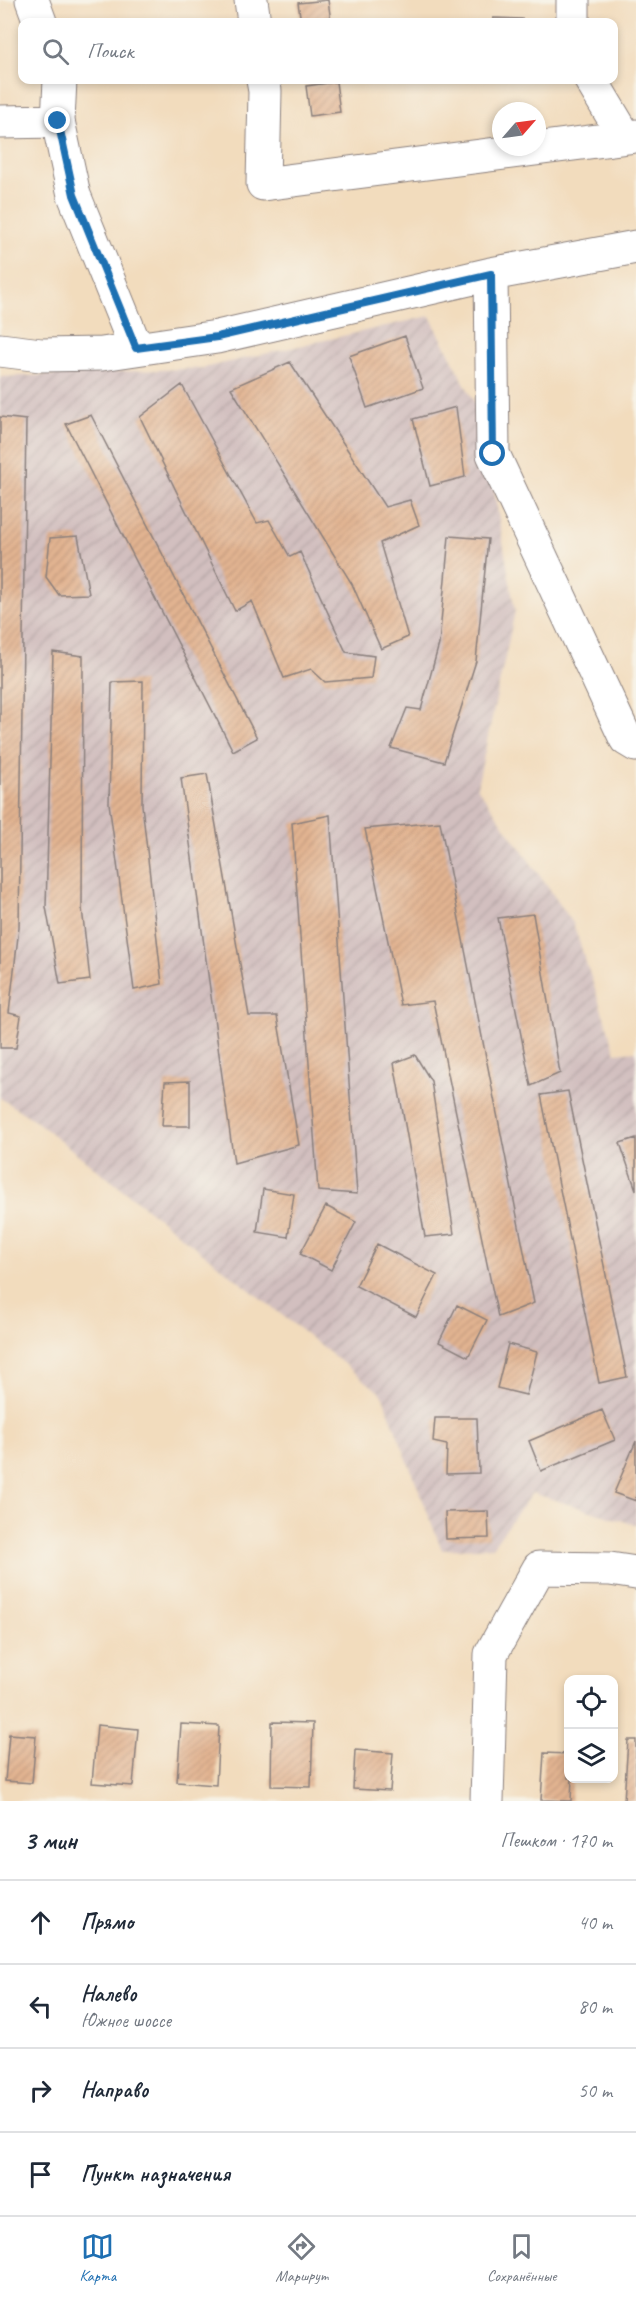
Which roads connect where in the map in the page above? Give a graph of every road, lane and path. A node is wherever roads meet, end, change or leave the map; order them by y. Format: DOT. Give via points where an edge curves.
graph roads {
  1 [pos="32,0"];
  2 [pos="251,0"];
  3 [pos="573,0"];
  4 [pos="39,18"];
  5 [pos="253,18"];
  6 [pos="573,18"];
  7 [pos="60,84"];
  8 [pos="264,84"];
  9 [pos="594,84"];
  10 [pos="58,121"];
  11 [pos="0,122"];
  12 [pos="631,136"];
  13 [pos="636,247"];
  14 [pos="491,274"];
  15 [pos="136,348"];
  16 [pos="0,350"];
  17 [pos="636,745"];
  18 [pos="636,1573"];
  19 [pos="487,1801"];
  1 -- 4 [label="street"];
  2 -- 5 [label="street"];
  3 -- 6 [label="street"];
  7 -- 10 [label="street"];
  8 -- 12 [label="street" via="263,184"];
  9 -- 12 [label="street"];
  10 -- 11 [label="street"];
  10 -- 15 [label="street" via="74,195"];
  13 -- 14 [label="street"];
  14 -- 15 [label="street" via="217,337"];
  14 -- 17 [label="street" via="493,454 626,740"];
  15 -- 16 [label="street" via="102,354 41,355"];
  18 -- 19 [label="street" via="539,1568 491,1654"];
}
